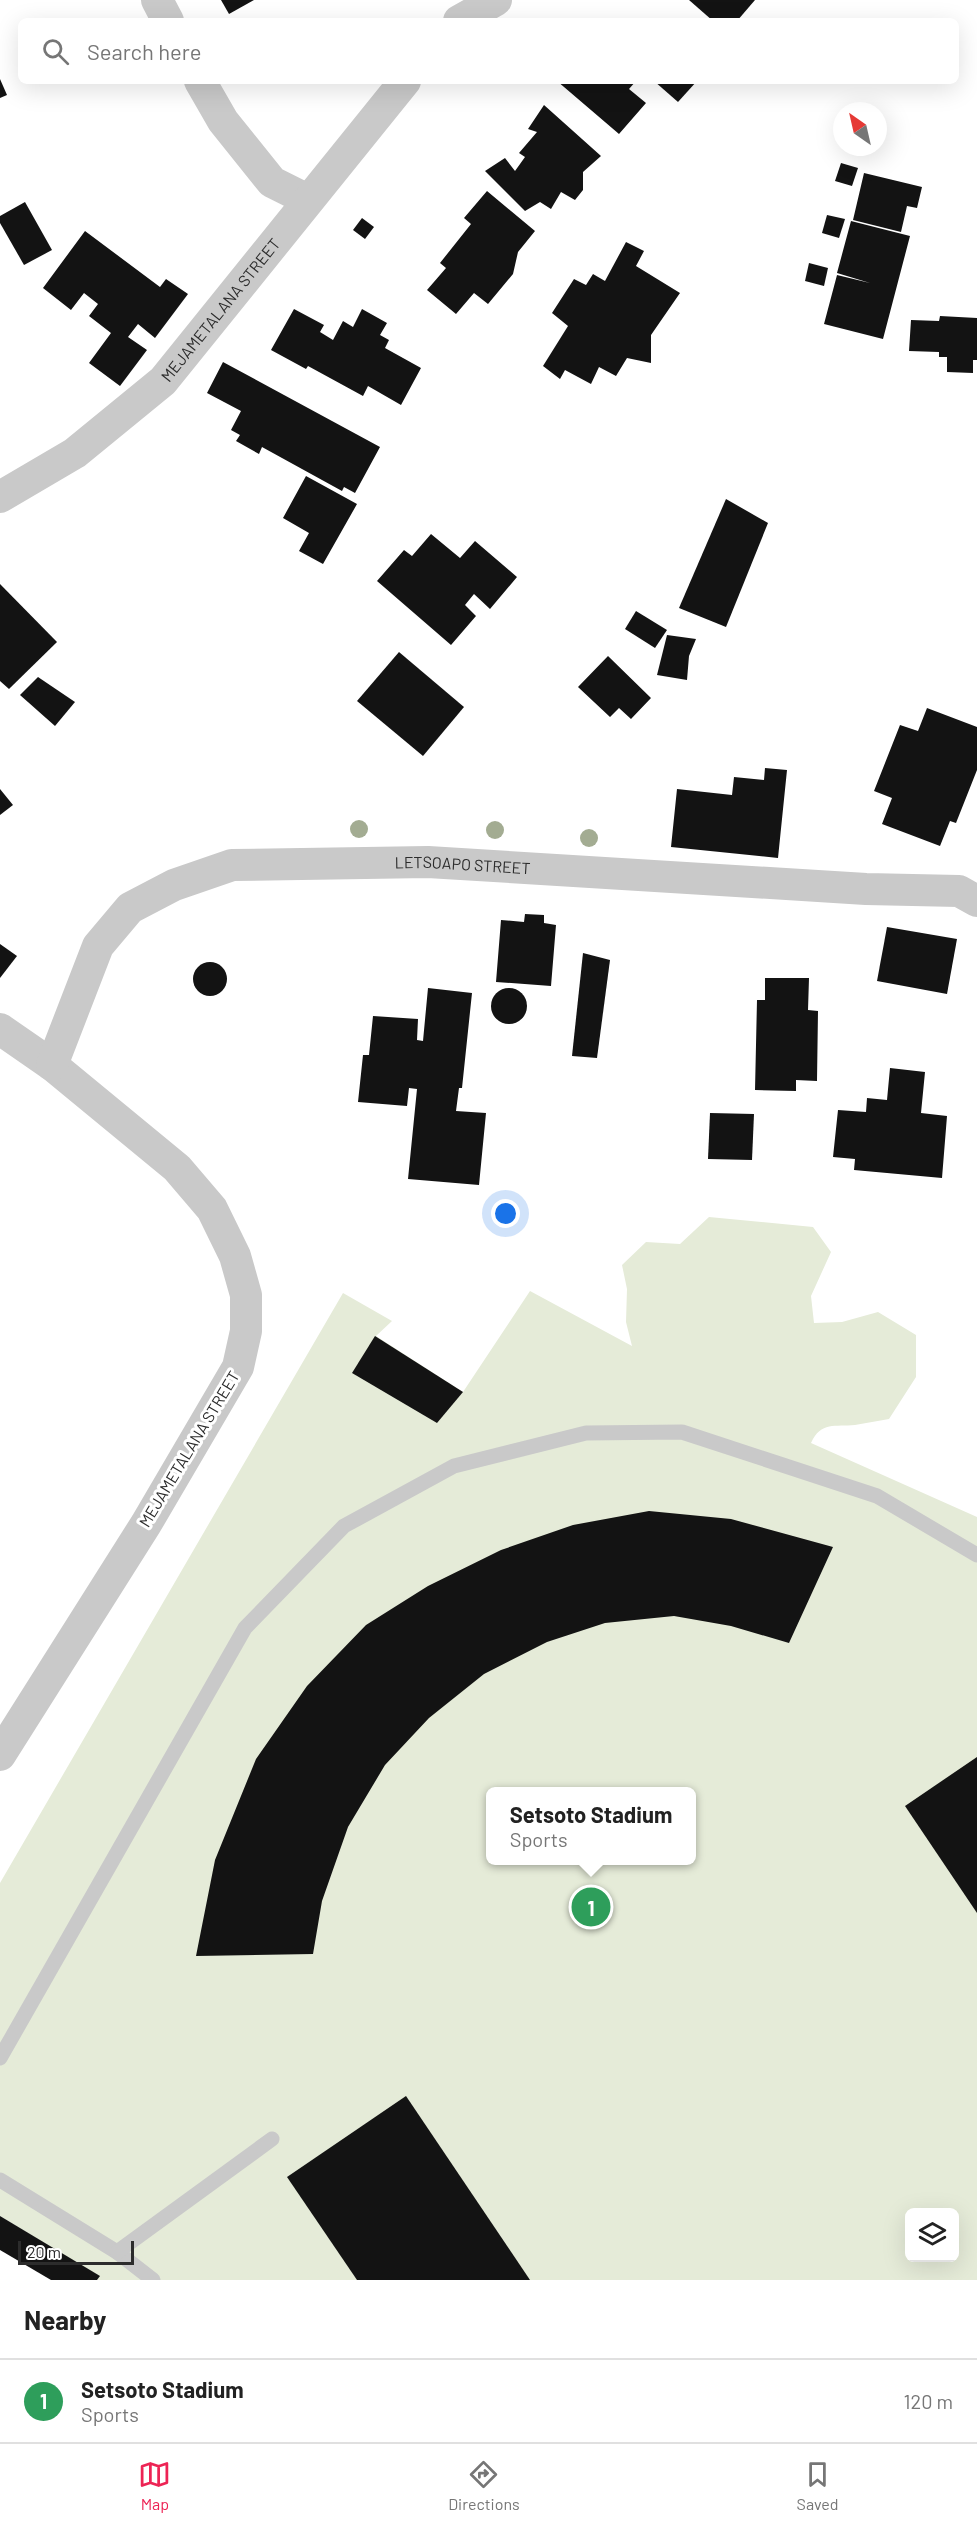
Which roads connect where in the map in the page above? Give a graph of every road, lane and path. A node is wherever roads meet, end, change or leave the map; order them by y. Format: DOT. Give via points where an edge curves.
graph roads {
  1 [pos="157,0"];
  2 [pos="496,0"];
  3 [pos="166,18"];
  4 [pos="464,18"];
  5 [pos="202,84"];
  6 [pos="403,84"];
  7 [pos="308,200"];
  8 [pos="0,497"];
  9 [pos="977,902"];
  10 [pos="0,1029"];
  11 [pos="52,1065"];
  12 [pos="977,1555"];
  13 [pos="0,1755"];
  14 [pos="0,2058"];
  15 [pos="272,2139"];
  16 [pos="0,2180"];
  17 [pos="117,2252"];
  18 [pos="153,2280"];
  1 -- 3 [label="street"];
  2 -- 4 [label="street"];
  5 -- 7 [label="street" via="223,121 272,182"];
  6 -- 7 [label="street, MEJAMETALANA STREET"];
  7 -- 8 [label="street, MEJAMETALANA STREET" via="163,381 75,453"];
  9 -- 11 [label="street, LETSOAPO STREET" via="959,891 866,889 428,862 232,866 174,885 130,908 98,946"];
  10 -- 11 [label="street, MEJAMETALANA STREET"];
  11 -- 13 [label="street, MEJAMETALANA STREET" via="177,1168 212,1209 235,1256 243,1285 246,1330 238,1367 146,1524"];
  12 -- 14 [label="lane" via="877,1496 682,1432 586,1433 454,1466 344,1526 245,1628"];
  15 -- 17 [label="lane"];
  16 -- 17 [label="lane"];
  17 -- 18 [label="lane"];
}
